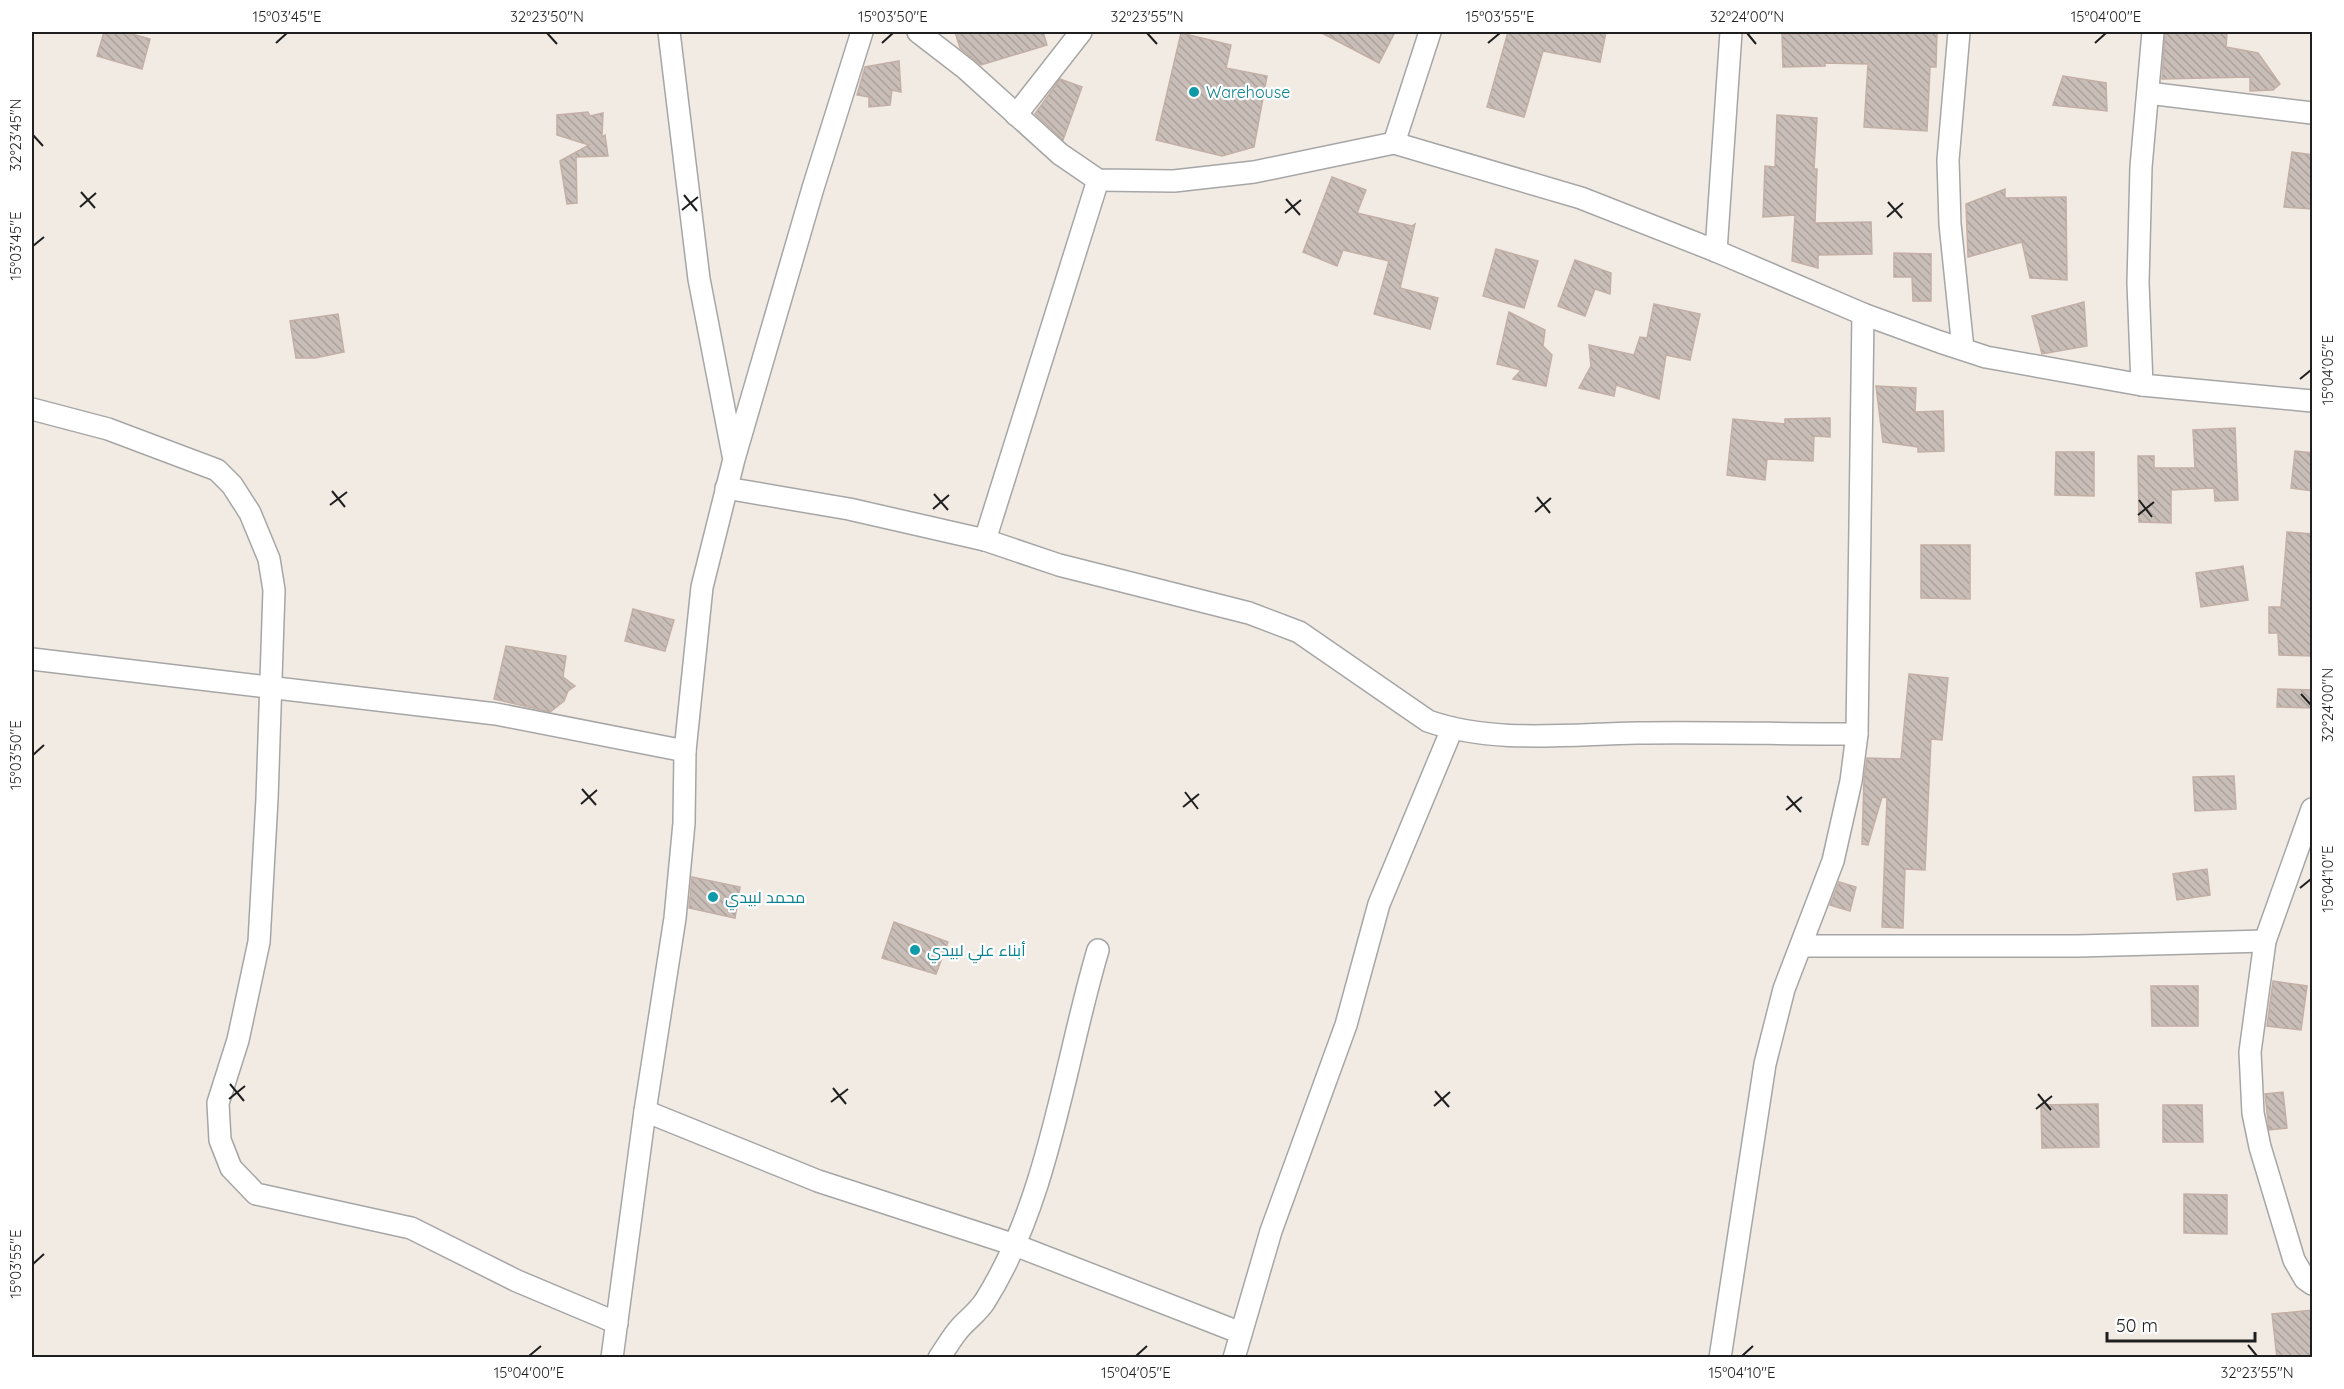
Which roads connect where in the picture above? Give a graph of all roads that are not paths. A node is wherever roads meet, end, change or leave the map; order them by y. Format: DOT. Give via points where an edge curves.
graph roads {
  1 [pos="669,32"];
  2 [pos="862,32"];
  3 [pos="918,32"];
  4 [pos="1081,32"];
  5 [pos="1430,32"];
  6 [pos="1731,32"];
  7 [pos="1959,32"];
  8 [pos="2153,32"];
  9 [pos="2148,93"];
  10 [pos="2313,113"];
  11 [pos="1016,115"];
  12 [pos="1394,143"];
  13 [pos="1098,180"];
  14 [pos="1716,251"];
  15 [pos="1863,314"];
  16 [pos="1963,349"];
  17 [pos="2142,385"];
  18 [pos="2313,401"];
  19 [pos="32,409"];
  20 [pos="734,459"];
  21 [pos="726,488"];
  22 [pos="984,540"];
  23 [pos="32,659"];
  24 [pos="270,688"];
  25 [pos="1452,729"];
  26 [pos="1857,734"];
  27 [pos="685,751"];
  28 [pos="2312,811"];
  29 [pos="2265,941"];
  30 [pos="1802,946"];
  31 [pos="1098,950"];
  32 [pos="645,1111"];
  33 [pos="1015,1245"];
  34 [pos="2313,1284"];
  35 [pos="617,1323"];
  36 [pos="1242,1333"];
  37 [pos="612,1358"];
  38 [pos="939,1358"];
  39 [pos="1234,1358"];
  40 [pos="1720,1358"];
  1 -- 20 [label="street" via="699,279"];
  2 -- 20 [label="street"];
  3 -- 11 [label="street"];
  4 -- 11 [label="street"];
  5 -- 12 [label="street"];
  6 -- 14 [label="street"];
  7 -- 16 [label="street" via="1948,160 1950,224"];
  8 -- 9 [label="street"];
  9 -- 10 [label="street"];
  9 -- 17 [label="street" via="2141,167 2138,283"];
  11 -- 13 [label="street" via="1060,154"];
  12 -- 13 [label="street" via="1254,172 1174,181"];
  12 -- 14 [label="street" via="1581,198"];
  13 -- 22 [label="street"];
  14 -- 15 [label="street"];
  15 -- 16 [label="street"];
  15 -- 26 [label="street"];
  16 -- 17 [label="street" via="1986,357"];
  17 -- 18 [label="street"];
  19 -- 24 [label="street" via="108,429 217,470 232,485 250,513 269,559 274,590"];
  20 -- 21 [label="street"];
  21 -- 22 [label="street" via="849,509"];
  21 -- 27 [label="street" via="702,587"];
  22 -- 25 [label="street" via="1059,565 1249,614 1299,632 1428,721"];
  23 -- 24 [label="street"];
  24 -- 27 [label="street" via="496,714"];
  24 -- 35 [label="street" via="260,942 218,1103 220,1140 231,1168 256,1194 411,1228 517,1281"];
  25 -- 26 [label="street" via="1565,734"];
  25 -- 36 [label="street" via="1379,904 1346,1025 1270,1231"];
  26 -- 30 [label="street" via="1833,861"];
  27 -- 32 [label="street" via="684,823 675,918"];
  28 -- 29 [label="street"];
  29 -- 30 [label="street"];
  29 -- 34 [label="street" via="2250,1052 2253,1113 2288,1243 2305,1279"];
  30 -- 40 [label="street" via="1784,989 1765,1064"];
  31 -- 33 [label="street" via="1072,1043 1060,1107"];
  32 -- 33 [label="street" via="818,1181"];
  32 -- 35 [label="street"];
  33 -- 36 [label="street"];
  33 -- 38 [label="street" via="984,1303"];
  35 -- 37 [label="street"];
  36 -- 39 [label="street"];
}
